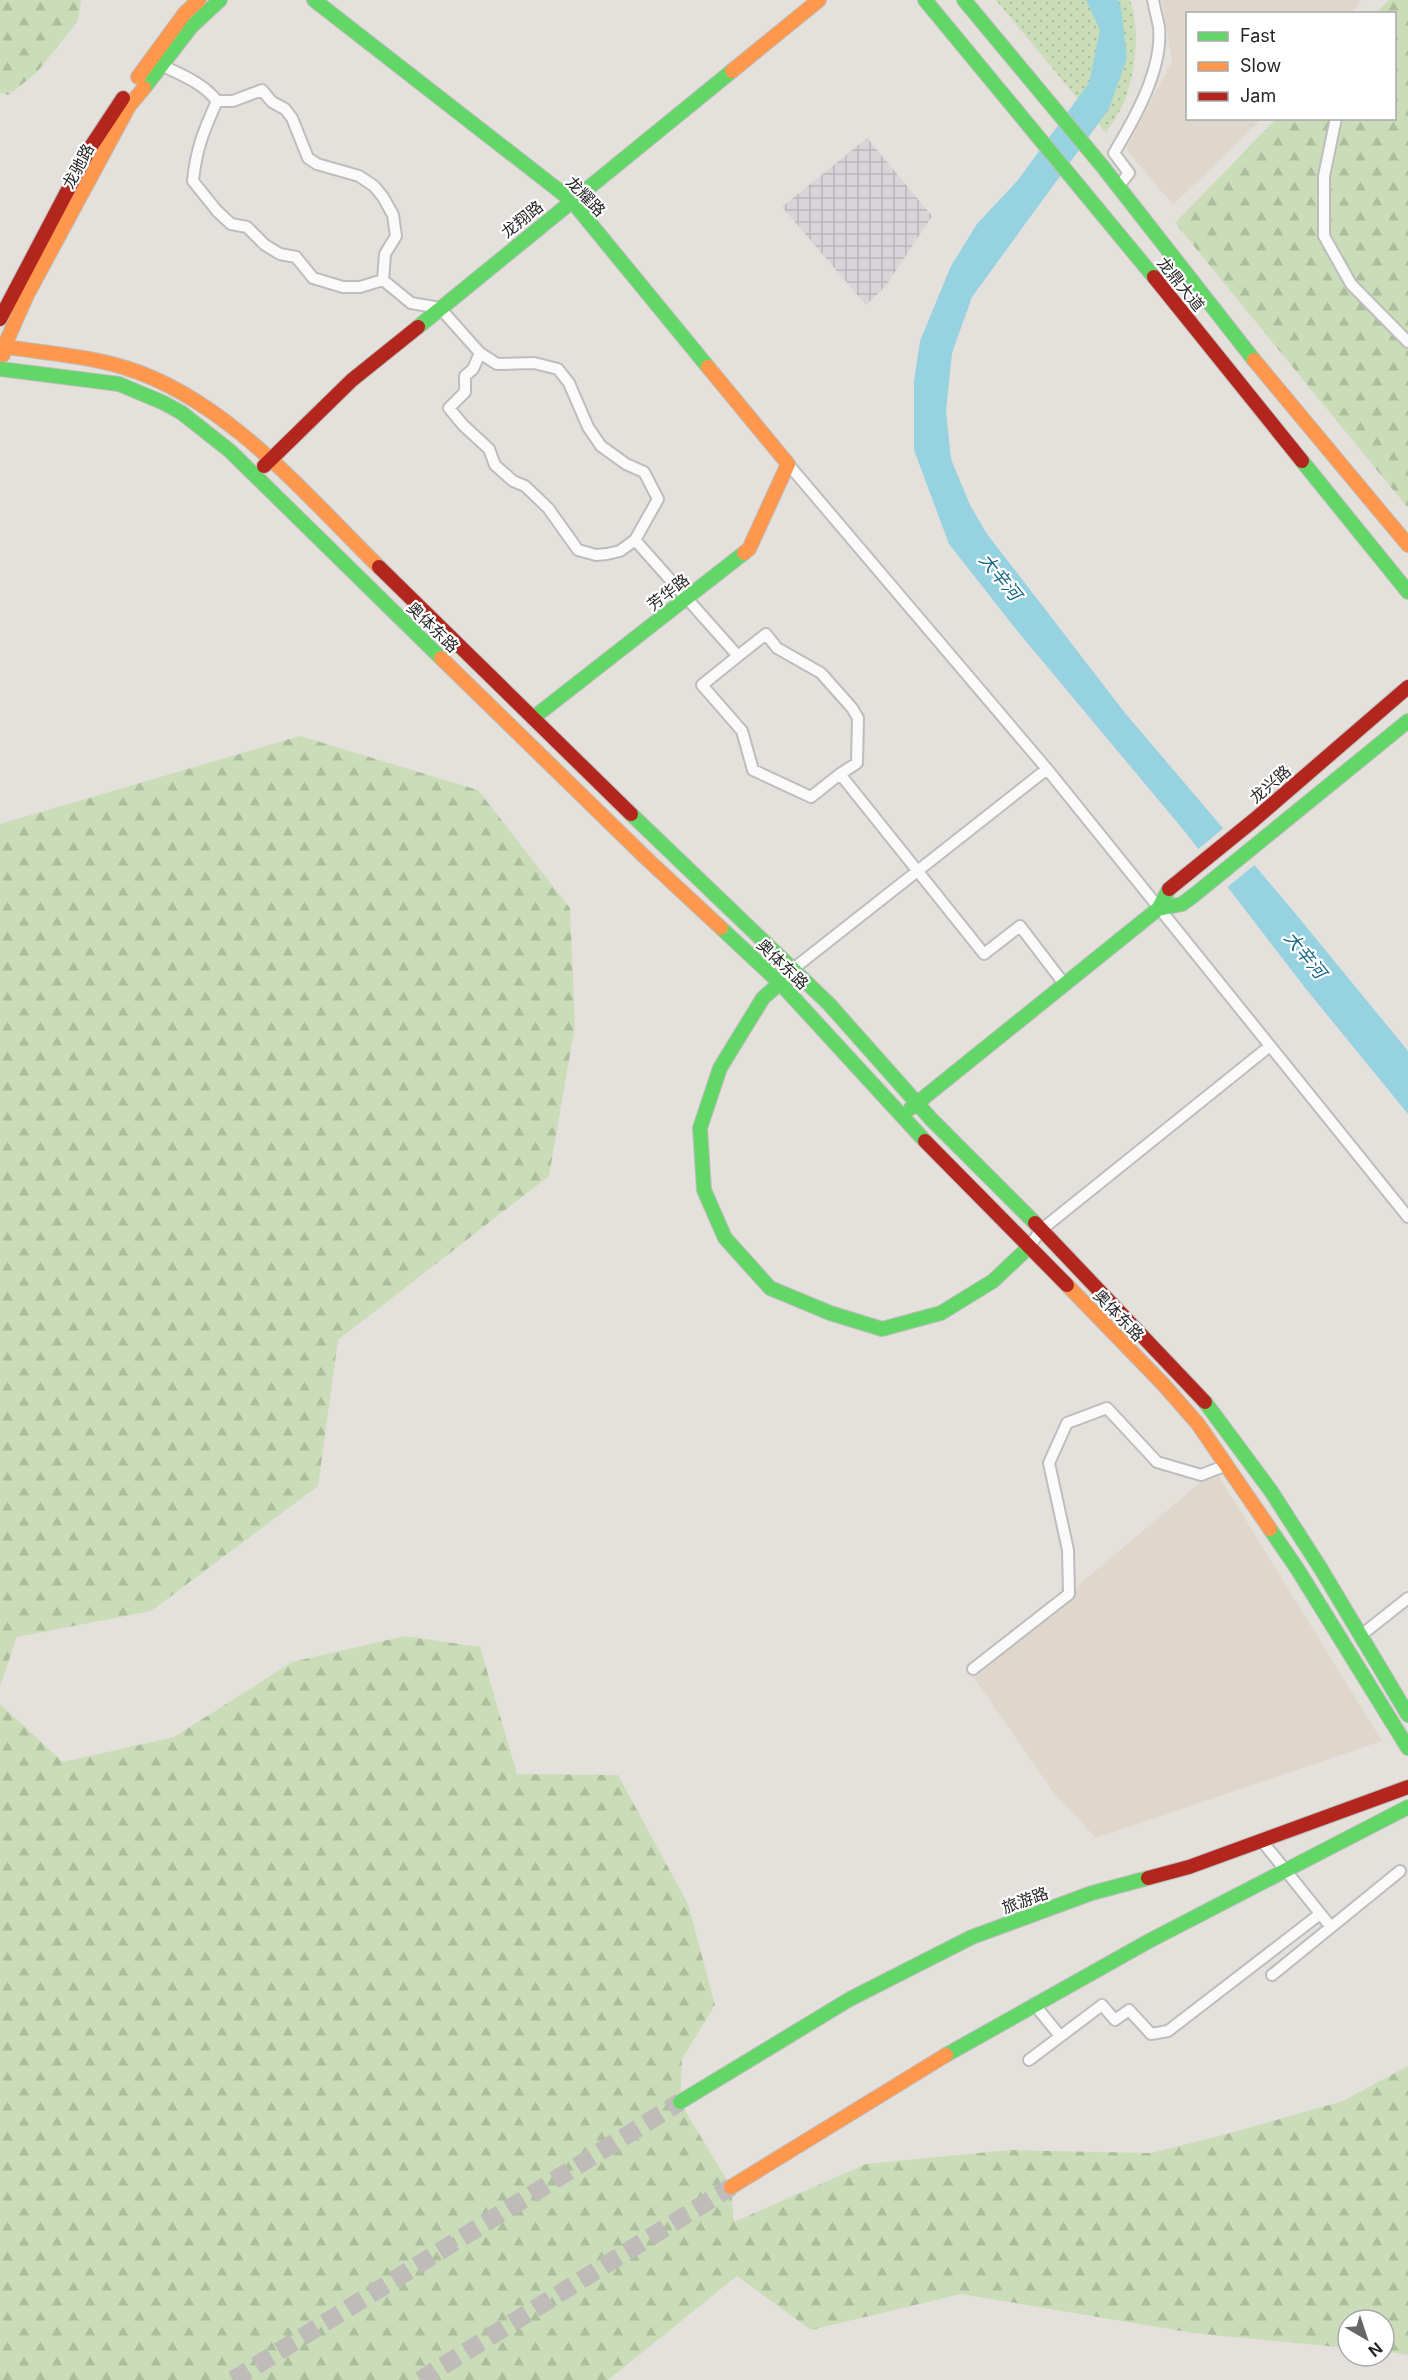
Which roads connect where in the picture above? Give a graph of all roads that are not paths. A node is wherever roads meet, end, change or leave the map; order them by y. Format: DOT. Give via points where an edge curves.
graph roads {
  1 [pos="198,0"];
  2 [pos="220,0"];
  3 [pos="314,0"];
  4 [pos="819,0"];
  5 [pos="925,0"];
  6 [pos="964,0"];
  7 [pos="1153,0"];
  8 [pos="161,65"];
  9 [pos="217,101"];
  10 [pos="1336,120"];
  11 [pos="1118,187"];
  12 [pos="571,200"];
  13 [pos="383,280"];
  14 [pos="440,308"];
  15 [pos="0,319"];
  16 [pos="1408,342"];
  17 [pos="2,346"];
  18 [pos="480,353"];
  19 [pos="0,369"];
  20 [pos="270,460"];
  21 [pos="788,464"];
  22 [pos="256,476"];
  23 [pos="635,540"];
  24 [pos="1408,545"];
  25 [pos="1408,592"];
  26 [pos="687,597"];
  27 [pos="738,656"];
  28 [pos="1408,687"];
  29 [pos="533,718"];
  30 [pos="1408,721"];
  31 [pos="1047,769"];
  32 [pos="840,774"];
  33 [pos="1158,909"];
  34 [pos="793,969"];
  35 [pos="780,983"];
  36 [pos="1065,985"];
  37 [pos="1270,1046"];
  38 [pos="918,1103"];
  39 [pos="901,1116"];
  40 [pos="1408,1217"];
  41 [pos="1041,1230"];
  42 [pos="1029,1247"];
  43 [pos="1227,1465"];
  44 [pos="1408,1598"];
  45 [pos="1360,1636"];
  46 [pos="973,1669"];
  47 [pos="1408,1715"];
  48 [pos="1408,1748"];
  49 [pos="1408,1787"];
  50 [pos="1408,1807"];
  51 [pos="1262,1841"];
  52 [pos="1284,1869"];
  53 [pos="1400,1871"];
  54 [pos="1320,1914"];
  55 [pos="1331,1928"];
  56 [pos="1272,1975"];
  57 [pos="1034,2004"];
  58 [pos="1060,2036"];
  59 [pos="1029,2060"];
  60 [pos="680,2102"];
  61 [pos="731,2187"];
  1 -- 15 [label="main road, 龙驰路" via="90,148"];
  2 -- 8 [label="main road, 龙驰路" via="191,27"];
  3 -- 12 [label="main road, 龙耀路"];
  4 -- 12 [label="main road, 龙翔路"];
  5 -- 25 [label="main road, 龙鼎大道"];
  6 -- 11 [label="main road, 龙鼎大道"];
  7 -- 11 [label="street" via="1159,29 1154,75 1114,153 1129,173"];
  8 -- 9 [label="street" via="197,83"];
  8 -- 17 [label="main road, 龙驰路" via="129,106"];
  9 -- 13 [label="street" via="233,101 262,90 292,118 308,158 374,186 393,215 396,236 385,254"];
  9 -- 13 [label="street" via="195,156 193,181 217,212 231,224 247,227 280,254 296,257 313,278 344,287"];
  10 -- 16 [label="street" via="1324,176 1324,236 1351,284"];
  11 -- 24 [label="main road, 龙鼎大道" via="1231,332"];
  12 -- 14 [label="main road, 龙翔路"];
  12 -- 21 [label="main road, 龙耀路"];
  13 -- 14 [label="street" via="411,303"];
  14 -- 18 [label="street"];
  14 -- 20 [label="main road, 龙翔路" via="352,380"];
  17 -- 19 [label="main road, 龙驰路"];
  17 -- 20 [label="main road" via="102,361 151,376 215,411"];
  18 -- 23 [label="street" via="497,364 534,363 558,369 601,446 644,472 658,499"];
  18 -- 23 [label="street" via="465,376 465,392 449,408 489,449 495,465 548,508 578,550 607,554 620,551"];
  19 -- 22 [label="main road, 奥体东路" via="121,384 163,401 228,446"];
  20 -- 22 [label="main road, 龙翔路"];
  20 -- 29 [label="main road"];
  21 -- 26 [label="main road, 芳华路" via="749,549"];
  21 -- 31 [label="street"];
  22 -- 35 [label="main road, 奥体东路" via="647,859"];
  23 -- 26 [label="street"];
  26 -- 27 [label="street"];
  26 -- 29 [label="main road, 芳华路"];
  27 -- 32 [label="street" via="766,634 777,648 821,672 839,691 858,718 857,763"];
  27 -- 32 [label="street" via="702,685 742,731 753,770 811,797"];
  28 -- 33 [label="main road, 龙兴路" via="1170,888"];
  29 -- 34 [label="main road"];
  30 -- 33 [label="main road, 龙兴路" via="1193,896 1182,904"];
  31 -- 33 [label="street"];
  31 -- 34 [label="street"];
  32 -- 36 [label="street" via="984,954 1020,926"];
  33 -- 36 [label="main road, 龙兴路"];
  33 -- 37 [label="street"];
  34 -- 35 [label="street"];
  34 -- 38 [label="main road"];
  35 -- 39 [label="main road, 奥体东路"];
  35 -- 42 [label="main road" via="763,998 720,1068 700,1128 704,1190 725,1238 770,1288 882,1329 941,1313 993,1281"];
  36 -- 38 [label="main road, 龙兴路"];
  37 -- 40 [label="street"];
  37 -- 41 [label="street"];
  38 -- 39 [label="main road, 龙兴路"];
  38 -- 41 [label="main road"];
  39 -- 42 [label="main road, 奥体东路"];
  41 -- 42 [label="street"];
  41 -- 45 [label="main road" via="1208,1405 1277,1500"];
  42 -- 43 [label="main road, 奥体东路" via="1163,1384"];
  43 -- 46 [label="street" via="1201,1475 1157,1462 1107,1408 1067,1423 1049,1463 1068,1550 1069,1594"];
  43 -- 48 [label="main road, 奥体东路" via="1298,1570"];
  44 -- 45 [label="street"];
  45 -- 47 [label="main road"];
  49 -- 51 [label="main road, 旅游路"];
  50 -- 52 [label="main road"];
  51 -- 52 [label="street"];
  51 -- 60 [label="main road, 旅游路" via="1189,1867 1092,1893 972,1937 850,1999"];
  52 -- 54 [label="street"];
  52 -- 57 [label="main road"];
  53 -- 55 [label="street"];
  54 -- 55 [label="street"];
  54 -- 58 [label="street" via="1168,2031 1151,2034 1129,2010 1115,2019 1102,2005"];
  55 -- 56 [label="street"];
  57 -- 58 [label="street"];
  57 -- 61 [label="main road" via="848,2112"];
  58 -- 59 [label="street"];
}
